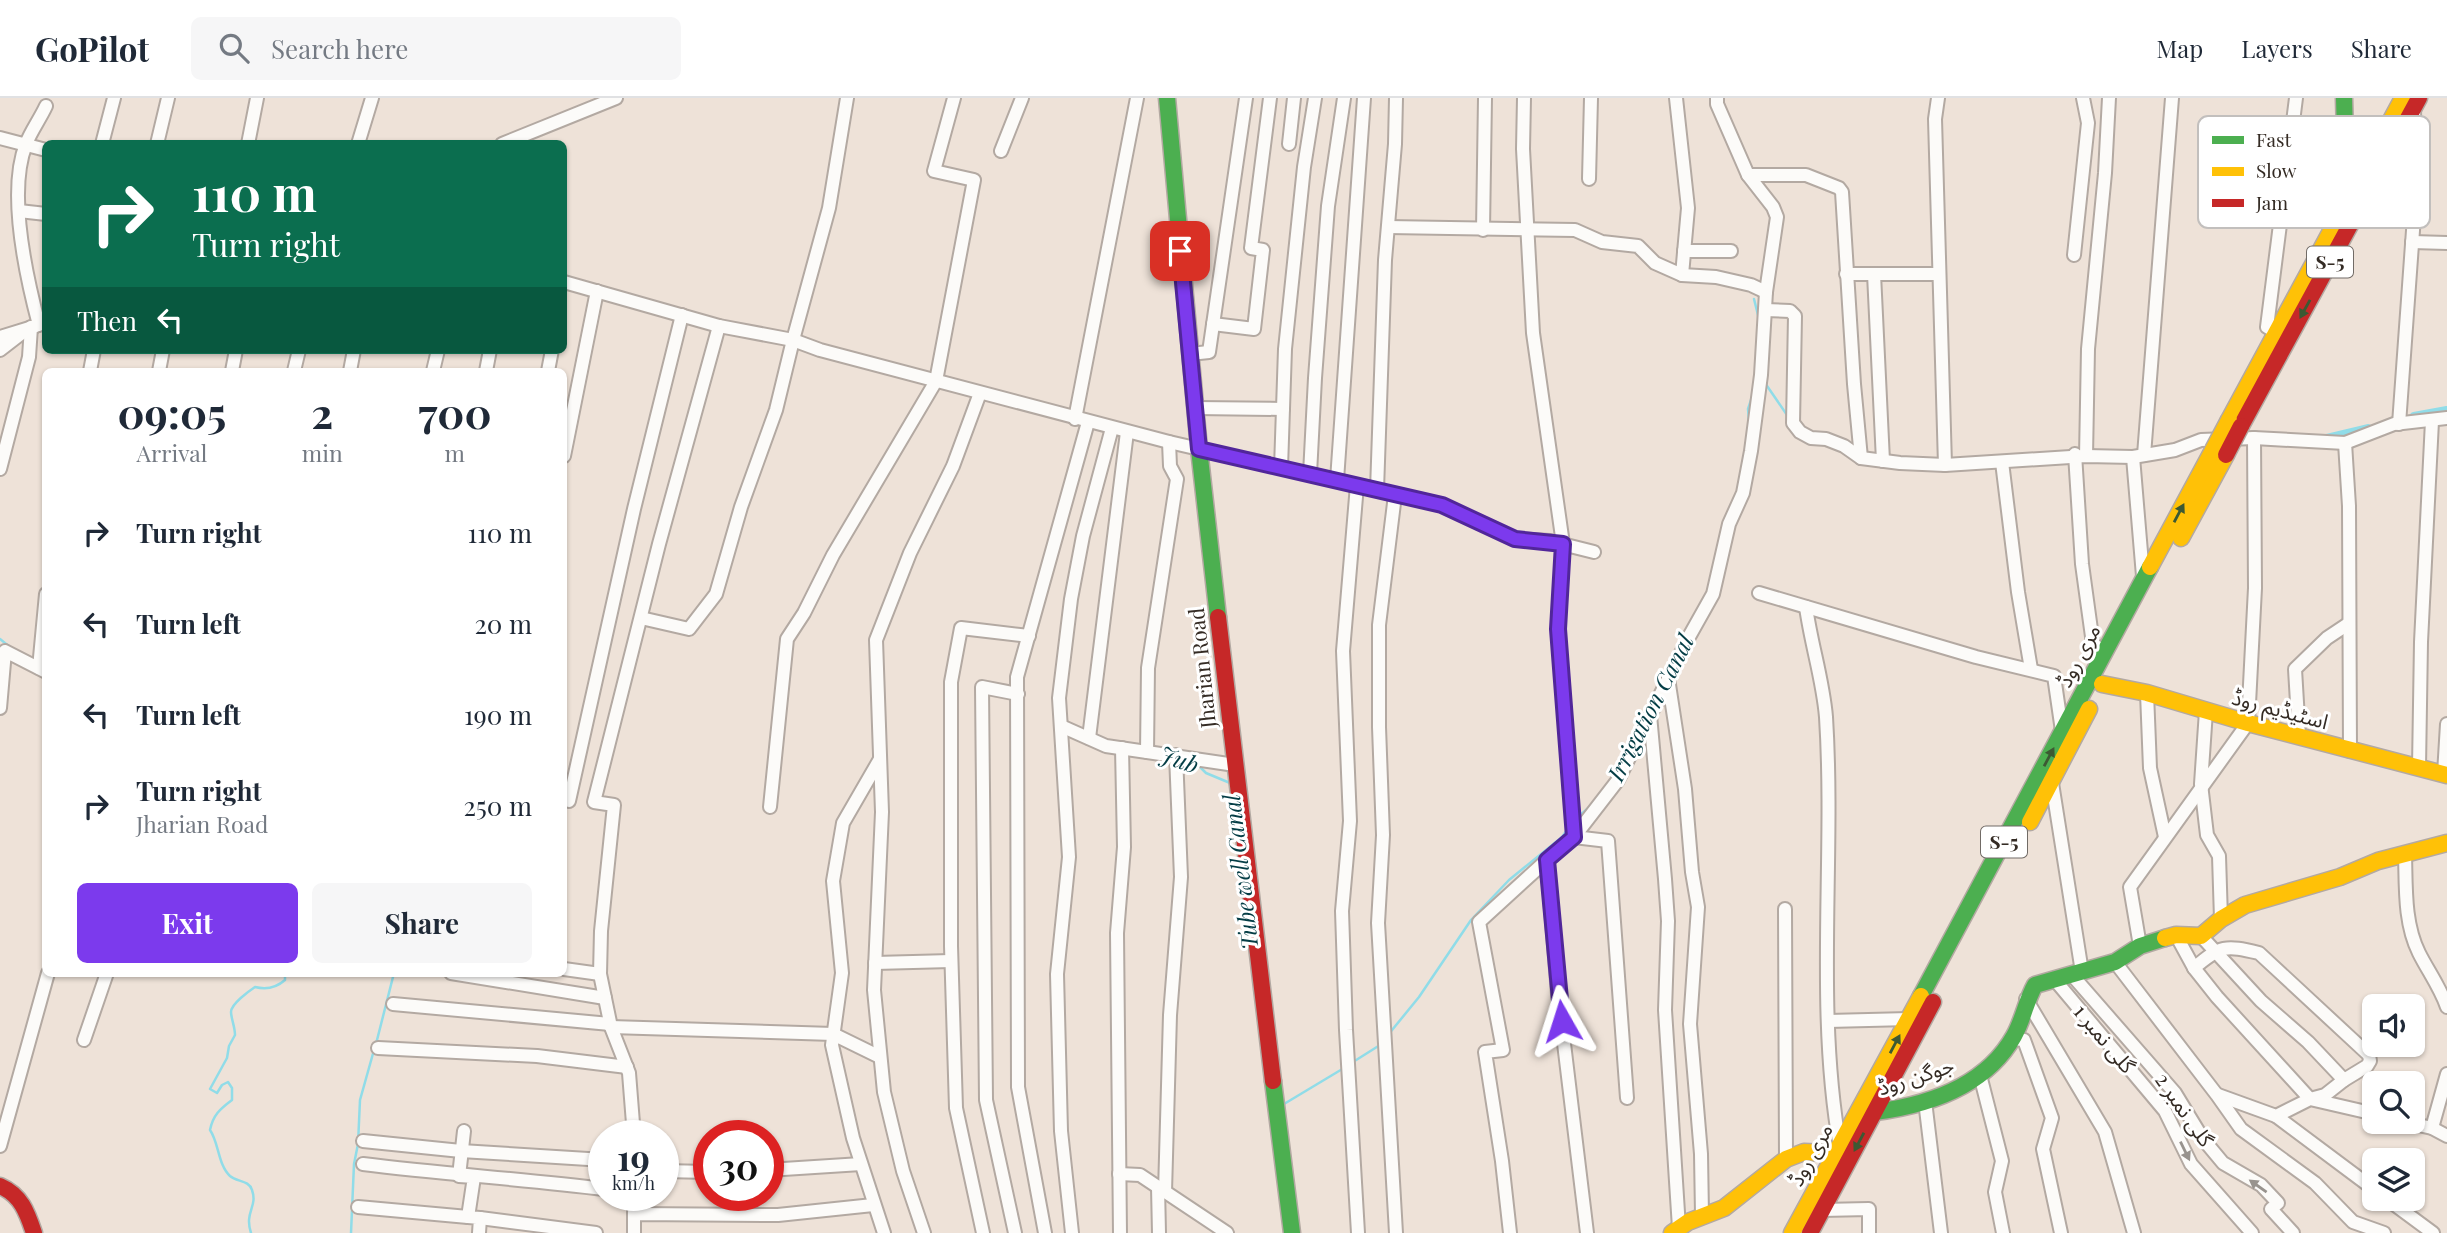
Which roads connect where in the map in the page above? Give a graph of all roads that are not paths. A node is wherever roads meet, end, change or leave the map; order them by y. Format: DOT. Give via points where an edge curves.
graph roads {
  1 [pos="114,98"];
  2 [pos="168,98"];
  3 [pos="257,98"];
  4 [pos="372,98"];
  5 [pos="616,98"];
  6 [pos="847,98"];
  7 [pos="954,98"];
  8 [pos="1022,98"];
  9 [pos="1137,98"];
  10 [pos="1167,98"];
  11 [pos="1246,98"];
  12 [pos="1270,98"];
  13 [pos="1294,98"];
  14 [pos="1315,98"];
  15 [pos="1344,98"];
  16 [pos="1364,98"];
  17 [pos="1396,98"];
  18 [pos="1485,98"];
  19 [pos="1524,98"];
  20 [pos="1591,98"];
  21 [pos="1676,98"];
  22 [pos="1717,98"];
  23 [pos="1937,98"];
  24 [pos="2083,98"];
  25 [pos="2109,98"];
  26 [pos="2172,98"];
  27 [pos="2296,98"];
  28 [pos="2344,98"];
  29 [pos="2412,101"];
  30 [pos="46,106"];
  31 [pos="2294,116"];
  32 [pos="2345,116"];
  33 [pos="2402,116"];
  34 [pos="0,138"];
  35 [pos="103,140"];
  36 [pos="159,140"];
  37 [pos="249,140"];
  38 [pos="359,140"];
  39 [pos="512,140"];
  40 [pos="1289,144"];
  41 [pos="26,145"];
  42 [pos="42,149"];
  43 [pos="1001,151"];
  44 [pos="1748,175"];
  45 [pos="1589,179"];
  46 [pos="19,211"];
  47 [pos="42,214"];
  48 [pos="1388,227"];
  49 [pos="2280,228"];
  50 [pos="2333,228"];
  51 [pos="2342,228"];
  52 [pos="2413,228"];
  53 [pos="1483,230"];
  54 [pos="1527,230"];
  55 [pos="2412,242"];
  56 [pos="2447,243"];
  57 [pos="1684,251"];
  58 [pos="1731,251"];
  59 [pos="2074,255"];
  60 [pos="1874,274"];
  61 [pos="1939,274"];
  62 [pos="1682,275"];
  63 [pos="1846,275"];
  64 [pos="567,284"];
  65 [pos="597,291"];
  66 [pos="1766,292"];
  67 [pos="1765,310"];
  68 [pos="682,315"];
  69 [pos="1213,324"];
  70 [pos="39,325"];
  71 [pos="719,326"];
  72 [pos="2276,332"];
  73 [pos="0,337"];
  74 [pos="793,340"];
  75 [pos="0,350"];
  76 [pos="1190,354"];
  77 [pos="936,381"];
  78 [pos="980,393"];
  79 [pos="1195,408"];
  80 [pos="1283,409"];
  81 [pos="2447,418"];
  82 [pos="1082,420"];
  83 [pos="2432,421"];
  84 [pos="2235,423"];
  85 [pos="2399,424"];
  86 [pos="1112,428"];
  87 [pos="1126,432"];
  88 [pos="2254,438"];
  89 [pos="567,441"];
  90 [pos="1169,442"];
  91 [pos="2345,443"];
  92 [pos="1199,449"];
  93 [pos="2079,456"];
  94 [pos="2138,456"];
  95 [pos="1861,458"];
  96 [pos="1883,461"];
  97 [pos="2002,462"];
  98 [pos="1945,464"];
  99 [pos="1281,468"];
  100 [pos="0,469"];
  101 [pos="1310,474"];
  102 [pos="1337,480"];
  103 [pos="1357,485"];
  104 [pos="1377,490"];
  105 [pos="1395,495"];
  106 [pos="1563,544"];
  107 [pos="1594,552"];
  108 [pos="2144,588"];
  109 [pos="1759,593"];
  110 [pos="1806,607"];
  111 [pos="641,618"];
  112 [pos="2348,624"];
  113 [pos="1029,636"];
  114 [pos="2105,652"];
  115 [pos="2031,669"];
  116 [pos="42,670"];
  117 [pos="1668,678"];
  118 [pos="2102,684"];
  119 [pos="2147,693"];
  120 [pos="1018,694"];
  121 [pos="0,708"];
  122 [pos="2206,712"];
  123 [pos="1650,714"];
  124 [pos="2248,723"];
  125 [pos="2447,724"];
  126 [pos="1061,726"];
  127 [pos="2062,731"];
  128 [pos="2299,736"];
  129 [pos="1089,738"];
  130 [pos="1122,748"];
  131 [pos="2350,751"];
  132 [pos="1147,752"];
  133 [pos="1176,755"];
  134 [pos="880,759"];
  135 [pos="1235,765"];
  136 [pos="2419,767"];
  137 [pos="2446,775"];
  138 [pos="2043,788"];
  139 [pos="2202,789"];
  140 [pos="567,797"];
  141 [pos="567,801"];
  142 [pos="594,802"];
  143 [pos="770,807"];
  144 [pos="1574,837"];
  145 [pos="2165,837"];
  146 [pos="2447,843"];
  147 [pos="2405,854"];
  148 [pos="1547,860"];
  149 [pos="1785,909"];
  150 [pos="2221,919"];
  151 [pos="2176,935"];
  152 [pos="2201,936"];
  153 [pos="2140,946"];
  154 [pos="2216,950"];
  155 [pos="951,961"];
  156 [pos="2115,962"];
  157 [pos="875,963"];
  158 [pos="2194,968"];
  159 [pos="567,969"];
  160 [pos="600,974"];
  161 [pos="2077,974"];
  162 [pos="47,977"];
  163 [pos="106,977"];
  164 [pos="476,977"];
  165 [pos="2055,980"];
  166 [pos="605,998"];
  167 [pos="2026,999"];
  168 [pos="393,1004"];
  169 [pos="2447,1007"];
  170 [pos="1909,1019"];
  171 [pos="1828,1021"];
  172 [pos="611,1026"];
  173 [pos="833,1034"];
  174 [pos="2012,1039"];
  175 [pos="84,1040"];
  176 [pos="378,1048"];
  177 [pos="880,1057"];
  178 [pos="627,1067"];
  179 [pos="2447,1074"];
  180 [pos="1980,1075"];
  181 [pos="2344,1080"];
  182 [pos="2217,1095"];
  183 [pos="1627,1098"];
  184 [pos="2310,1099"];
  185 [pos="1925,1101"];
  186 [pos="2362,1111"];
  187 [pos="1875,1112"];
  188 [pos="2276,1116"];
  189 [pos="633,1120"];
  190 [pos="2425,1126"];
  191 [pos="2432,1128"];
  192 [pos="464,1130"];
  193 [pos="2447,1136"];
  194 [pos="363,1141"];
  195 [pos="0,1146"];
  196 [pos="1840,1148"];
  197 [pos="461,1151"];
  198 [pos="588,1159"];
  199 [pos="1786,1159"];
  200 [pos="363,1164"];
  201 [pos="861,1164"];
  202 [pos="784,1169"];
  203 [pos="1119,1174"];
  204 [pos="459,1175"];
  205 [pos="2362,1180"];
  206 [pos="0,1186"];
  207 [pos="588,1187"];
  208 [pos="1161,1190"];
  209 [pos="873,1205"];
  210 [pos="358,1207"];
  211 [pos="1822,1210"];
  212 [pos="634,1211"];
  213 [pos="2403,1211"];
  214 [pos="634,1214"];
  215 [pos="1702,1215"];
  216 [pos="474,1218"];
  217 [pos="1675,1231"];
  218 [pos="34,1233"];
  219 [pos="478,1233"];
  220 [pos="596,1233"];
  221 [pos="634,1233"];
  222 [pos="884,1233"];
  223 [pos="924,1233"];
  224 [pos="983,1233"];
  225 [pos="1015,1233"];
  226 [pos="1045,1233"];
  227 [pos="1072,1233"];
  228 [pos="1120,1233"];
  229 [pos="1159,1233"];
  230 [pos="1227,1233"];
  231 [pos="1292,1233"];
  232 [pos="1358,1233"];
  233 [pos="1396,1233"];
  234 [pos="1510,1233"];
  235 [pos="1587,1233"];
  236 [pos="1792,1233"];
  237 [pos="1810,1233"];
  238 [pos="1869,1233"];
  239 [pos="1941,1233"];
  240 [pos="2003,1233"];
  241 [pos="2062,1233"];
  242 [pos="2134,1233"];
  243 [pos="2252,1233"];
  244 [pos="2293,1233"];
  245 [pos="2384,1233"];
  246 [pos="2433,1233"];
  1 -- 35 [label="street"];
  2 -- 36 [label="street"];
  3 -- 37 [label="street"];
  4 -- 38 [label="street"];
  5 -- 39 [label="street"];
  6 -- 74 [label="street" via="829,208"];
  7 -- 77 [label="street" via="934,171 974,180"];
  8 -- 43 [label="street"];
  9 -- 82 [label="street"];
  10 -- 76 [label="main road, Jharian Road"];
  11 -- 69 [label="street"];
  12 -- 69 [label="street" via="1251,248 1264,250 1254,329"];
  13 -- 40 [label="street"];
  14 -- 80 [label="street" via="1285,349"];
  15 -- 101 [label="street" via="1328,206"];
  16 -- 102 [label="street"];
  17 -- 48 [label="street"];
  18 -- 53 [label="street"];
  19 -- 54 [label="street"];
  20 -- 45 [label="street"];
  21 -- 57 [label="street" via="1688,208"];
  22 -- 44 [label="street"];
  23 -- 61 [label="street"];
  24 -- 59 [label="street" via="2088,123"];
  25 -- 93 [label="street"];
  26 -- 94 [label="street"];
  27 -- 31 [label="street"];
  28 -- 32 [label="main road"];
  29 -- 33 [label="main road, مری روڈ / S-5"];
  30 -- 41 [label="street"];
  34 -- 41 [label="street"];
  41 -- 42 [label="street"];
  41 -- 46 [label="street"];
  44 -- 63 [label="street" via="1806,175 1839,188"];
  44 -- 66 [label="street" via="1777,217"];
  46 -- 47 [label="street"];
  46 -- 70 [label="street" via="22,256"];
  48 -- 53 [label="street"];
  48 -- 104 [label="street"];
  49 -- 72 [label="street" via="2267,327"];
  50 -- 72 [label="main road, مری روڈ / S-5"];
  51 -- 84 [label="main road, مری روڈ / S-5, one-way"];
  52 -- 55 [label="street"];
  53 -- 54 [label="street"];
  54 -- 62 [label="street" via="1575,230 1602,242 1637,246 1655,264"];
  54 -- 106 [label="street" via="1533,333"];
  55 -- 56 [label="street"];
  55 -- 85 [label="street"];
  57 -- 58 [label="street"];
  57 -- 62 [label="street"];
  60 -- 61 [label="street"];
  60 -- 63 [label="street"];
  60 -- 96 [label="street"];
  61 -- 98 [label="street"];
  62 -- 66 [label="street" via="1716,277"];
  63 -- 95 [label="street"];
  64 -- 65 [label="street"];
  65 -- 68 [label="street"];
  65 -- 89 [label="street"];
  66 -- 67 [label="street"];
  67 -- 95 [label="street" via="1790,311 1796,316 1793,423 1811,438 1844,446"];
  67 -- 117 [label="street" via="1761,378 1743,493 1729,524 1713,594"];
  68 -- 71 [label="street"];
  68 -- 140 [label="street"];
  69 -- 76 [label="street" via="1209,352"];
  70 -- 73 [label="street"];
  70 -- 75 [label="street"];
  70 -- 100 [label="street"];
  71 -- 74 [label="street"];
  71 -- 111 [label="street"];
  72 -- 84 [label="main road, مری روڈ / S-5"];
  74 -- 77 [label="street"];
  74 -- 111 [label="street" via="776,410 716,594 689,629"];
  76 -- 79 [label="main road, Jharian Road"];
  77 -- 78 [label="street"];
  77 -- 143 [label="street" via="787,639"];
  78 -- 82 [label="street"];
  78 -- 134 [label="street" via="876,640"];
  79 -- 80 [label="street"];
  79 -- 92 [label="main road, Jharian Road"];
  80 -- 99 [label="street"];
  81 -- 83 [label="street"];
  82 -- 86 [label="street"];
  82 -- 113 [label="street"];
  83 -- 85 [label="street"];
  83 -- 136 [label="street"];
  84 -- 108 [label="main road, مری روڈ / S-5, bridge"];
  85 -- 91 [label="street"];
  86 -- 87 [label="street"];
  86 -- 126 [label="street" via="1071,599 1059,698"];
  87 -- 90 [label="street"];
  87 -- 129 [label="street"];
  88 -- 91 [label="street"];
  88 -- 94 [label="street" via="2201,440"];
  88 -- 124 [label="street" via="2255,588"];
  90 -- 92 [label="street"];
  90 -- 132 [label="street" via="1170,467 1177,479 1147,668"];
  91 -- 112 [label="street"];
  92 -- 99 [label="street"];
  92 -- 135 [label="main road, Jharian Road"];
  93 -- 94 [label="street"];
  93 -- 97 [label="street"];
  93 -- 114 [label="street" via="2082,564 2093,644"];
  94 -- 108 [label="street"];
  95 -- 96 [label="street"];
  96 -- 98 [label="street"];
  97 -- 98 [label="street"];
  97 -- 115 [label="street"];
  99 -- 101 [label="street"];
  101 -- 102 [label="street"];
  102 -- 103 [label="street"];
  103 -- 104 [label="street"];
  103 -- 232 [label="street" via="1343,651 1350,821 1342,911"];
  104 -- 105 [label="street"];
  105 -- 106 [label="street" via="1442,505 1515,539"];
  105 -- 233 [label="street" via="1379,625 1383,835 1378,923"];
  106 -- 107 [label="street"];
  106 -- 144 [label="street" via="1558,629"];
  108 -- 114 [label="main road, مری روڈ / S-5"];
  108 -- 118 [label="main road, مری روڈ / S-5"];
  109 -- 110 [label="street"];
  110 -- 115 [label="street"];
  110 -- 171 [label="street" via="1826,715"];
  111 -- 142 [label="street"];
  112 -- 128 [label="street" via="2295,669"];
  112 -- 131 [label="street"];
  113 -- 120 [label="street" via="1017,677"];
  113 -- 155 [label="street" via="961,628 951,682"];
  114 -- 127 [label="main road, مری روڈ / S-5"];
  115 -- 127 [label="street" via="2054,676"];
  116 -- 121 [label="street" via="5,651"];
  117 -- 123 [label="street"];
  117 -- 215 [label="street" via="1698,907 1690,1024"];
  118 -- 119 [label="main road, اسٹیڈیم روڈ"];
  118 -- 138 [label="main road, مری روڈ / S-5"];
  119 -- 122 [label="main road, اسٹیڈیم روڈ"];
  119 -- 145 [label="street" via="2150,768"];
  120 -- 225 [label="street" via="982,687 986,1100"];
  120 -- 226 [label="street" via="1018,1087"];
  122 -- 124 [label="main road, اسٹیڈیم روڈ"];
  122 -- 139 [label="street"];
  123 -- 144 [label="street" via="1618,780"];
  123 -- 217 [label="street" via="1668,921 1665,1010"];
  124 -- 128 [label="main road, اسٹیڈیم روڈ"];
  124 -- 139 [label="street"];
  125 -- 137 [label="street"];
  126 -- 129 [label="street"];
  126 -- 227 [label="street" via="1069,857 1057,974 1061,1131"];
  138 -- 127 [label="main road, مری روڈ / S-5, one-way"];
  128 -- 131 [label="main road, اسٹیڈیم روڈ"];
  129 -- 130 [label="street"];
  130 -- 132 [label="street"];
  130 -- 203 [label="street" via="1124,847 1117,933"];
  131 -- 136 [label="main road, اسٹیڈیم روڈ"];
  132 -- 133 [label="street"];
  133 -- 135 [label="street"];
  133 -- 208 [label="street" via="1181,877"];
  134 -- 157 [label="street"];
  134 -- 173 [label="street" via="841,834 834,881 842,973"];
  135 -- 231 [label="main road, Jharian Road"];
  136 -- 137 [label="main road, اسٹیڈیم روڈ"];
  138 -- 161 [label="street"];
  138 -- 170 [label="main road, مری روڈ / S-5"];
  138 -- 187 [label="main road, مری روڈ / S-5"];
  139 -- 145 [label="street"];
  139 -- 150 [label="street" via="2207,835 2219,856"];
  141 -- 142 [label="street"];
  142 -- 160 [label="street" via="614,805"];
  144 -- 148 [label="street"];
  144 -- 183 [label="street" via="1608,841"];
  145 -- 153 [label="street" via="2130,887"];
  146 -- 147 [label="main road"];
  147 -- 150 [label="main road" via="2245,905"];
  147 -- 169 [label="street" via="2407,913 2417,951"];
  148 -- 234 [label="street" via="1479,922 1503,1050 1485,1052"];
  148 -- 235 [label="street"];
  149 -- 199 [label="street"];
  150 -- 152 [label="main road"];
  151 -- 152 [label="main road"];
  151 -- 153 [label="main road"];
  151 -- 158 [label="street"];
  152 -- 154 [label="street"];
  153 -- 156 [label="main road"];
  154 -- 158 [label="street"];
  154 -- 181 [label="street" via="2260,1001"];
  154 -- 181 [label="street" via="2259,953 2369,1055 2367,1066"];
  155 -- 157 [label="street"];
  155 -- 224 [label="street" via="956,1108"];
  156 -- 161 [label="main road"];
  156 -- 182 [label="street"];
  157 -- 177 [label="street"];
  158 -- 184 [label="street"];
  159 -- 160 [label="street"];
  160 -- 166 [label="street"];
  161 -- 165 [label="main road"];
  244 -- 161 [label="street, گلی نمبر 2, one-way" via="2271,1209 2278,1203 2261,1185 2223,1163 2175,1093"];
  162 -- 195 [label="street"];
  163 -- 175 [label="street"];
  164 -- 166 [label="street"];
  165 -- 167 [label="main road" via="2035,985"];
  165 -- 243 [label="street, گلی نمبر 1, one-way" via="2165,1111 2191,1164"];
  166 -- 172 [label="street"];
  167 -- 174 [label="main road, جوگن روڈ"];
  167 -- 242 [label="street" via="2105,1132"];
  168 -- 172 [label="street"];
  170 -- 171 [label="street"];
  196 -- 170 [label="main road, مری روڈ / S-5, one-way"];
  171 -- 196 [label="street"];
  172 -- 173 [label="street"];
  172 -- 178 [label="street"];
  173 -- 177 [label="street"];
  173 -- 201 [label="street"];
  174 -- 180 [label="main road, جوگن روڈ"];
  174 -- 241 [label="street" via="2024,1040 2052,1118 2043,1149"];
  176 -- 178 [label="street" via="537,1056"];
  177 -- 223 [label="street" via="903,1171"];
  178 -- 189 [label="street"];
  179 -- 191 [label="street"];
  180 -- 185 [label="main road, جوگن روڈ"];
  180 -- 240 [label="street" via="2002,1161 1994,1192"];
  181 -- 184 [label="street" via="2325,1095"];
  182 -- 188 [label="street"];
  182 -- 245 [label="street" via="2241,1129 2315,1183 2353,1222"];
  184 -- 186 [label="street"];
  184 -- 188 [label="street"];
  185 -- 187 [label="main road, جوگن روڈ"];
  185 -- 239 [label="street"];
  187 -- 211 [label="main road, مری روڈ / S-5, one-way"];
  188 -- 205 [label="street"];
  190 -- 191 [label="street"];
  191 -- 193 [label="street"];
  192 -- 197 [label="street"];
  194 -- 197 [label="street"];
  196 -- 199 [label="main road"];
  196 -- 236 [label="main road, مری روڈ / S-5"];
  197 -- 198 [label="street"];
  197 -- 204 [label="street"];
  199 -- 215 [label="main road" via="1724,1208"];
  200 -- 204 [label="street"];
  201 -- 202 [label="street"];
  201 -- 209 [label="street"];
  203 -- 208 [label="street" via="1140,1175"];
  203 -- 228 [label="street"];
  204 -- 207 [label="street"];
  204 -- 216 [label="street" via="474,1177"];
  206 -- 218 [label="main road" via="19,1197"];
  208 -- 229 [label="street"];
  208 -- 230 [label="street"];
  209 -- 214 [label="street" via="778,1215"];
  209 -- 222 [label="street"];
  210 -- 216 [label="street"];
  211 -- 237 [label="main road, مری روڈ / S-5"];
  211 -- 238 [label="street" via="1869,1209"];
  212 -- 214 [label="street"];
  213 -- 246 [label="street"];
  214 -- 221 [label="street"];
  215 -- 217 [label="main road"];
  216 -- 219 [label="street"];
  216 -- 220 [label="street"];
}
